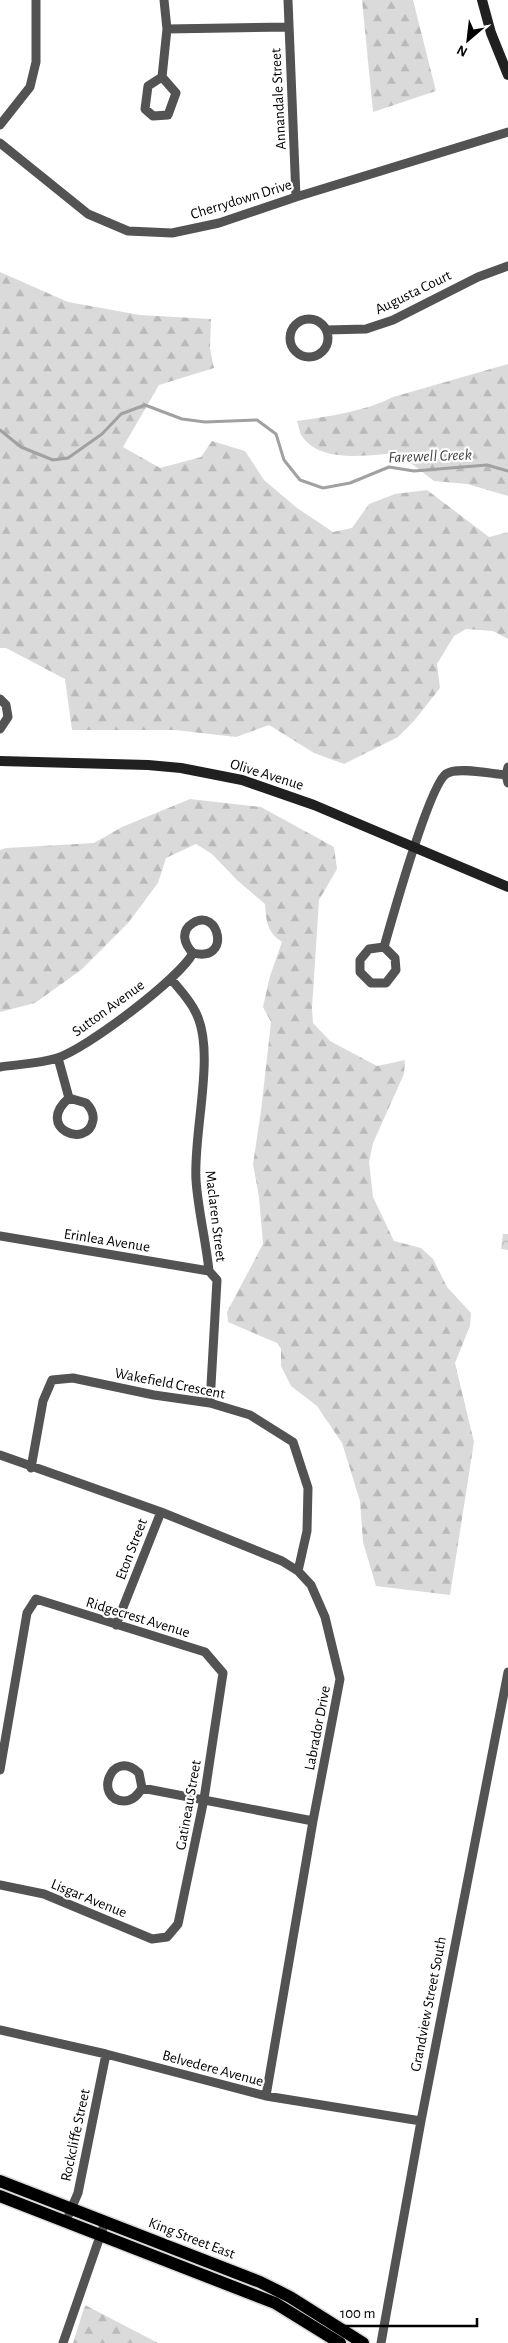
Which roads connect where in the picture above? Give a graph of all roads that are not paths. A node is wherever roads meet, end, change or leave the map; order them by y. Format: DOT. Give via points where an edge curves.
graph roads {
  1 [pos="36,0"];
  2 [pos="164,0"];
  3 [pos="288,0"];
  4 [pos="482,0"];
  5 [pos="288,26"];
  6 [pos="166,29"];
  7 [pos="508,75"];
  8 [pos="162,77"];
  9 [pos="0,125"];
  10 [pos="508,132"];
  11 [pos="0,143"];
  12 [pos="296,197"];
  13 [pos="508,266"];
  14 [pos="327,330"];
  15 [pos="0,699"];
  16 [pos="0,729"];
  17 [pos="0,761"];
  18 [pos="507,775"];
  19 [pos="415,849"];
  20 [pos="508,887"];
  21 [pos="384,947"];
  22 [pos="193,953"];
  23 [pos="171,979"];
  24 [pos="58,1058"];
  25 [pos="0,1067"];
  26 [pos="69,1098"];
  27 [pos="0,1236"];
  28 [pos="210,1271"];
  29 [pos="210,1403"];
  30 [pos="0,1455"];
  31 [pos="31,1468"];
  32 [pos="161,1512"];
  33 [pos="298,1571"];
  34 [pos="116,1625"];
  35 [pos="508,1672"];
  36 [pos="223,1673"];
  37 [pos="2,1747"];
  38 [pos="0,1770"];
  39 [pos="142,1788"];
  40 [pos="204,1799"];
  41 [pos="313,1821"];
  42 [pos="0,1885"];
  43 [pos="167,1937"];
  44 [pos="0,2030"];
  45 [pos="106,2054"];
  46 [pos="266,2096"];
  47 [pos="421,2121"];
  48 [pos="0,2181"];
  49 [pos="0,2196"];
  50 [pos="72,2209"];
  51 [pos="65,2220"];
  52 [pos="103,2228"];
  53 [pos="63,2343"];
  54 [pos="340,2343"];
  55 [pos="363,2343"];
  56 [pos="381,2343"];
  1 -- 9 [label="street" via="36,62 30,87"];
  2 -- 6 [label="street"];
  3 -- 5 [label="street, Annandale Street"];
  4 -- 7 [label="main road"];
  5 -- 6 [label="street"];
  5 -- 12 [label="street, Annandale Street"];
  6 -- 8 [label="street"];
  8 -- 8 [label="street" via="148,86 145,109 153,116 168,115 176,93"];
  10 -- 12 [label="street, Cherrydown Drive"];
  11 -- 12 [label="street, Cherrydown Drive" via="88,214 128,231 172,233 210,225"];
  13 -- 14 [label="street, Augusta Court" via="470,280 393,320 366,328"];
  14 -- 14 [label="street, Augusta Court" via="317,321 305,319 294,326 291,343 298,353 316,355 325,347"];
  15 -- 16 [label="street" via="6,705 8,717"];
  17 -- 19 [label="main road, Olive Avenue" via="148,765 208,772 281,792"];
  18 -- 19 [label="street" via="459,770 446,774 425,815"];
  19 -- 20 [label="main road, Olive Avenue"];
  19 -- 21 [label="street"];
  21 -- 21 [label="street" via="395,958 396,970 386,983 371,983 360,972 360,960 369,949"];
  22 -- 23 [label="street, Sutton Avenue"];
  23 -- 24 [label="street, Sutton Avenue" via="96,1037"];
  23 -- 28 [label="street, Maclaren Street" via="190,1002 202,1029 204,1053 196,1135 196,1180"];
  24 -- 25 [label="street, Sutton Avenue"];
  24 -- 26 [label="street"];
  26 -- 26 [label="street" via="60,1107 57,1118 62,1129 78,1135 89,1129 93,1112 86,1102"];
  27 -- 28 [label="street, Erinlea Avenue"];
  28 -- 29 [label="street, Maclaren Street" via="217,1280"];
  29 -- 31 [label="street, Wakefield Crescent" via="73,1378 52,1380 43,1401"];
  29 -- 33 [label="street, Wakefield Crescent" via="250,1415 293,1442 308,1488 307,1531"];
  30 -- 31 [label="street, Labrador Drive"];
  31 -- 32 [label="street, Labrador Drive"];
  32 -- 33 [label="street, Labrador Drive"];
  32 -- 34 [label="street, Eton Street"];
  33 -- 41 [label="street, Labrador Drive" via="311,1585 325,1617 340,1679"];
  34 -- 36 [label="street, Ridgecrest Avenue" via="204,1652"];
  34 -- 37 [label="street, Ridgecrest Avenue" via="36,1599 27,1613"];
  35 -- 47 [label="street, Grandview Street South"];
  36 -- 40 [label="street, Gatineau Street"];
  37 -- 38 [label="street"];
  39 -- 39 [label="street" via="135,1798 118,1800 110,1792 107,1781 113,1770 129,1766 139,1773"];
  39 -- 40 [label="street"];
  40 -- 41 [label="street"];
  40 -- 43 [label="street, Gatineau Street" via="178,1924"];
  41 -- 46 [label="street, Labrador Drive"];
  42 -- 43 [label="street, Lisgar Avenue" via="44,1894 152,1939"];
  44 -- 45 [label="street, Belvedere Avenue"];
  45 -- 46 [label="street, Belvedere Avenue"];
  45 -- 50 [label="street, Rockcliffe Street"];
  46 -- 47 [label="street, Belvedere Avenue"];
  47 -- 56 [label="street, Grandview Street South"];
  48 -- 50 [label="main road, King Street East"];
  49 -- 51 [label="main road, King Street East"];
  50 -- 51 [label="street, Rockcliffe Street"];
  50 -- 52 [label="main road, King Street East"];
  51 -- 52 [label="main road, King Street East"];
  52 -- 53 [label="street"];
  52 -- 54 [label="main road, King Street East" via="275,2303"];
  52 -- 55 [label="main road, King Street East" via="260,2282"];
}
